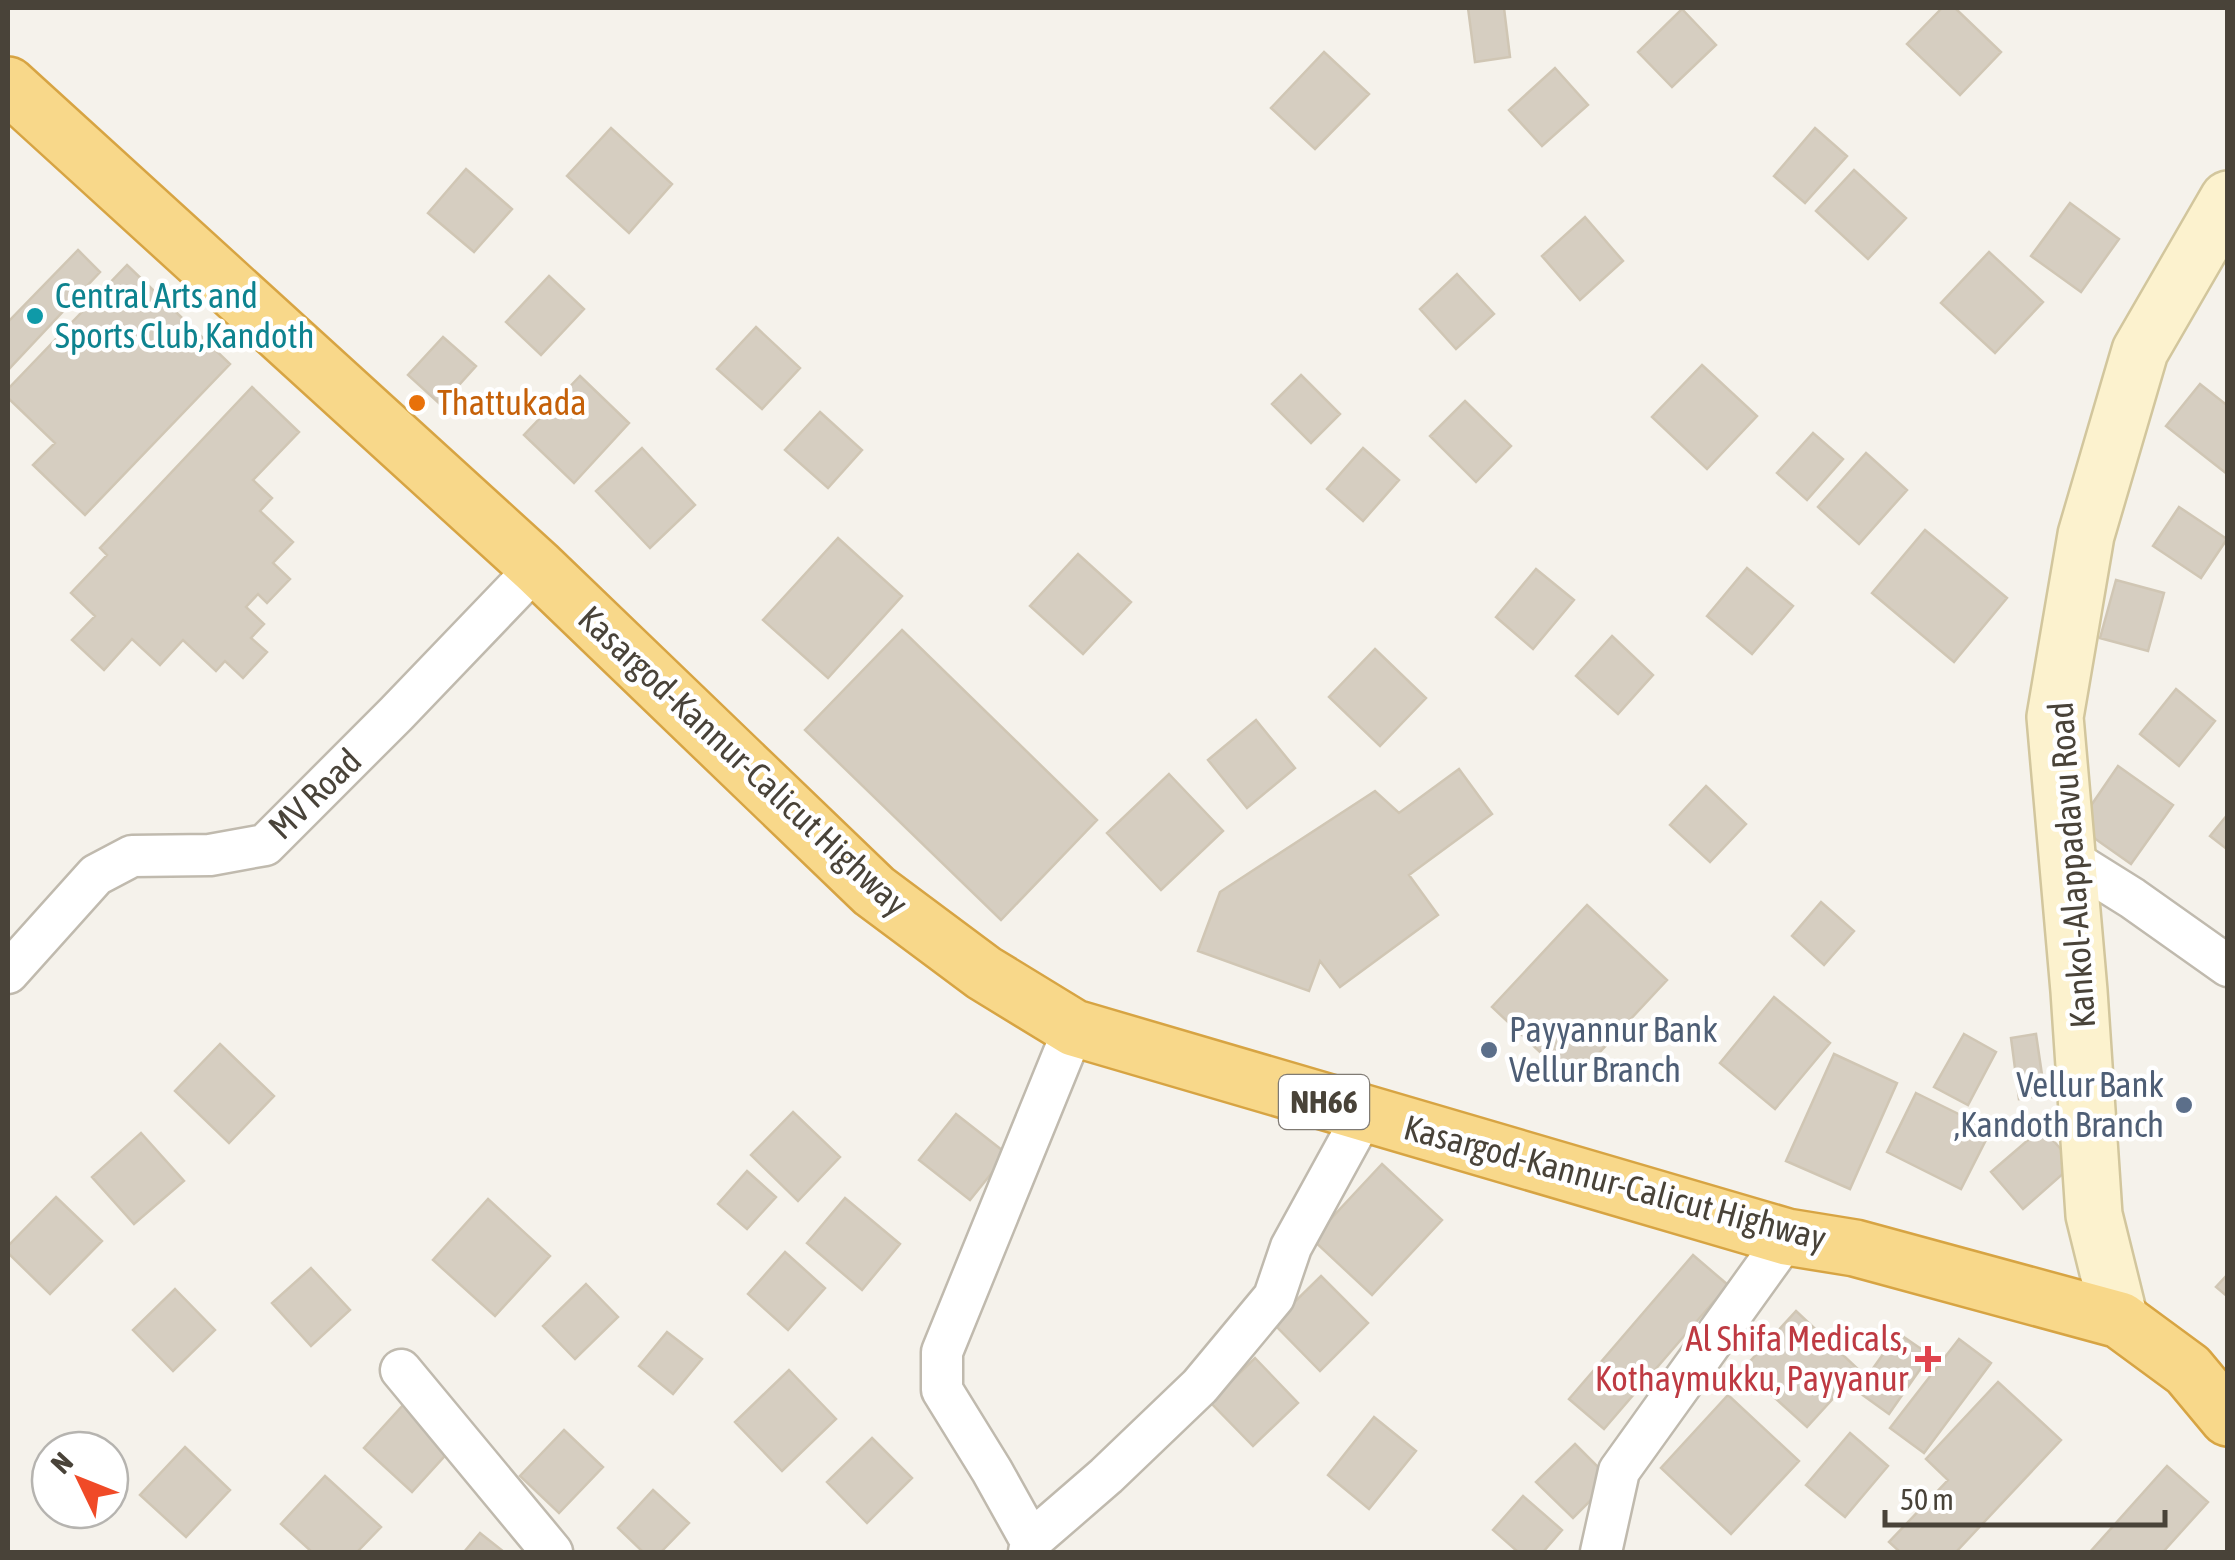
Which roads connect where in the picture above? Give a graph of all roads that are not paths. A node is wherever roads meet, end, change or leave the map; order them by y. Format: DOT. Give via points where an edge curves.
graph roads {
  1 [pos="8,85"];
  2 [pos="2228,199"];
  3 [pos="536,567"];
  4 [pos="2068,858"];
  5 [pos="2228,966"];
  6 [pos="8,973"];
  7 [pos="1074,1028"];
  8 [pos="1364,1114"];
  9 [pos="1787,1237"];
  10 [pos="2120,1320"];
  11 [pos="402,1370"];
  12 [pos="2228,1418"];
  13 [pos="1030,1547"];
  14 [pos="552,1552"];
  15 [pos="1601,1552"];
  1 -- 3 [label="highway, Kasargod-Kannur-Calicut Highway / NH66"];
  2 -- 4 [label="main road, Kankol-Alappadavu Road" via="2140,351 2086,535 2055,716"];
  3 -- 6 [label="street, MV Road" via="264,845 210,855 132,856 96,874"];
  3 -- 7 [label="highway, Kasargod-Kannur-Calicut Highway / NH66" via="874,891 984,973"];
  4 -- 5 [label="street"];
  4 -- 10 [label="main road, Kankol-Alappadavu Road" via="2094,1215"];
  7 -- 8 [label="highway, Kasargod-Kannur-Calicut Highway / NH66"];
  7 -- 13 [label="street" via="942,1352 942,1390"];
  8 -- 9 [label="highway, Kasargod-Kannur-Calicut Highway / NH66"];
  8 -- 13 [label="street" via="1291,1247 1274,1297 1200,1386"];
  9 -- 10 [label="highway, Kasargod-Kannur-Calicut Highway / NH66" via="1855,1248"];
  9 -- 15 [label="street" via="1619,1471"];
  10 -- 12 [label="highway, Kasargod-Kannur-Calicut Highway / NH66" via="2188,1370"];
  11 -- 14 [label="street"];
}
